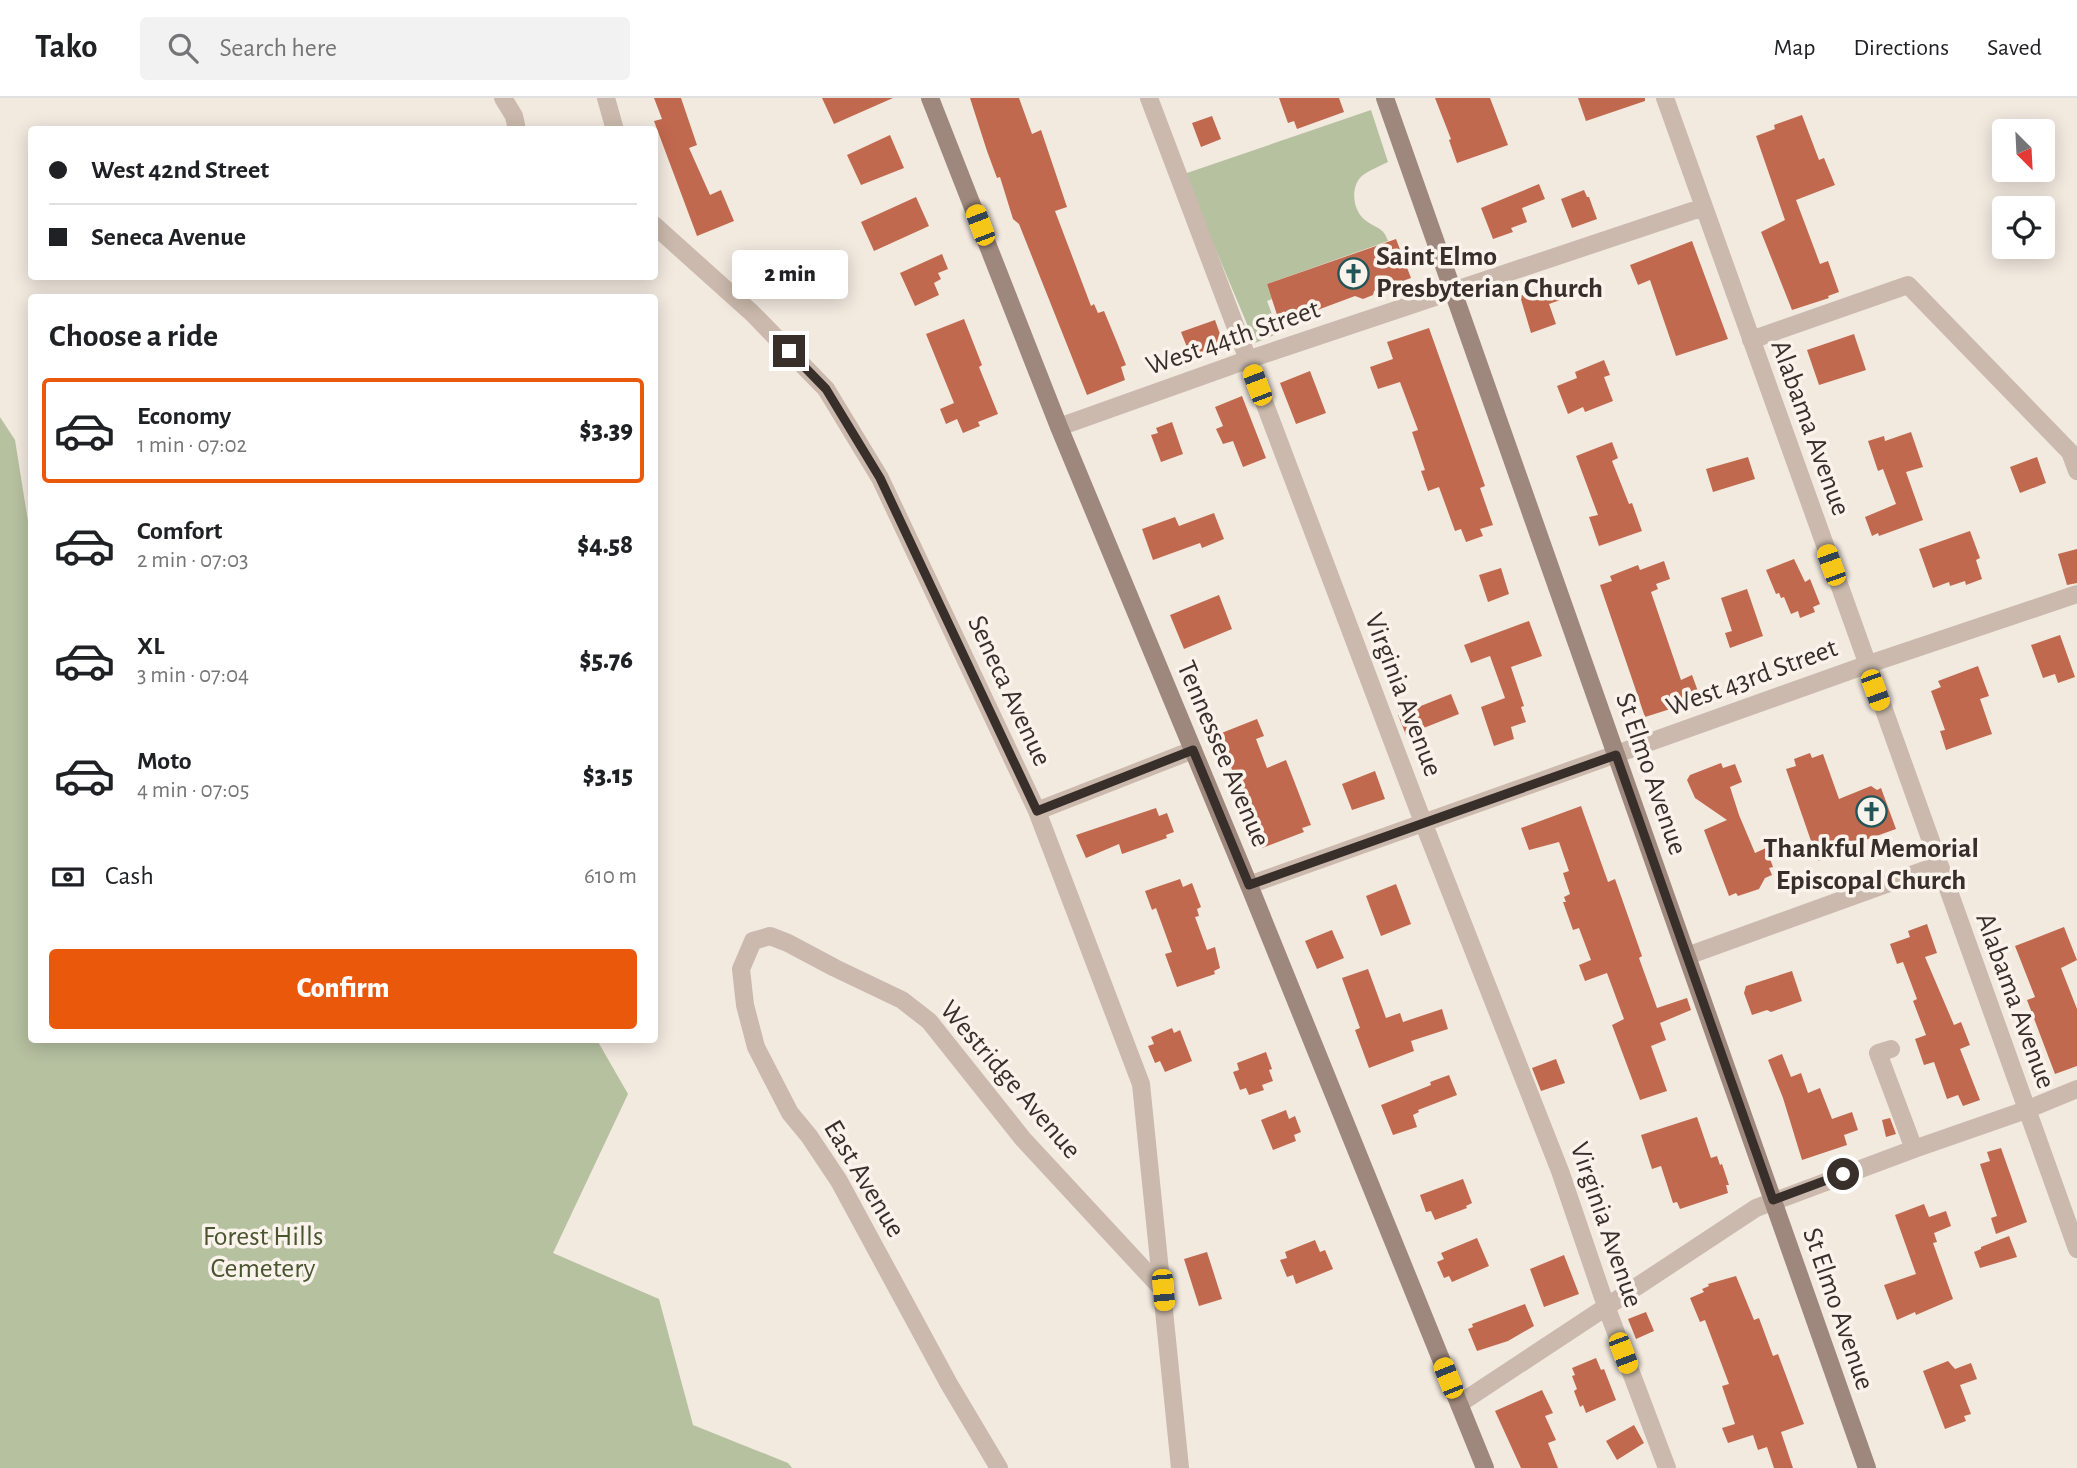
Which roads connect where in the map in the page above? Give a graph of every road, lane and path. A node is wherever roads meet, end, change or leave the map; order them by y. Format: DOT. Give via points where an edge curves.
graph roads {
  1 [pos="503,98"];
  2 [pos="606,98"];
  3 [pos="930,98"];
  4 [pos="1149,98"];
  5 [pos="1385,98"];
  6 [pos="1665,98"];
  7 [pos="516,126"];
  8 [pos="614,126"];
  9 [pos="1704,207"];
  10 [pos="658,229"];
  11 [pos="1452,292"];
  12 [pos="1751,340"];
  13 [pos="1247,360"];
  14 [pos="1059,427"];
  15 [pos="2077,471"];
  16 [pos="2077,594"];
  17 [pos="1866,665"];
  18 [pos="1193,750"];
  19 [pos="1616,755"];
  20 [pos="1037,811"];
  21 [pos="1424,824"];
  22 [pos="1939,865"];
  23 [pos="1249,885"];
  24 [pos="788,943"];
  25 [pos="1687,957"];
  26 [pos="1891,1049"];
  27 [pos="2073,1095"];
  28 [pos="2026,1111"];
  29 [pos="1914,1149"];
  30 [pos="1773,1200"];
  31 [pos="2077,1249"];
  32 [pos="1163,1290"];
  33 [pos="1606,1306"];
  34 [pos="1458,1404"];
  35 [pos="999,1468"];
  36 [pos="1180,1468"];
  37 [pos="1485,1468"];
  38 [pos="1667,1468"];
  39 [pos="1867,1468"];
  1 -- 7 [label="street"];
  2 -- 8 [label="street"];
  3 -- 14 [label="street, Tennessee Avenue"];
  4 -- 13 [label="street, Virginia Avenue"];
  5 -- 11 [label="street, St Elmo Avenue"];
  6 -- 9 [label="street, Alabama Avenue"];
  9 -- 11 [label="street, West 44th Street"];
  9 -- 12 [label="street, Alabama Avenue"];
  10 -- 20 [label="street, Seneca Avenue" via="826,389 880,478"];
  11 -- 13 [label="street, West 44th Street"];
  11 -- 19 [label="street, St Elmo Avenue"];
  12 -- 15 [label="street" via="1908,285 2070,452"];
  12 -- 17 [label="street, Alabama Avenue"];
  13 -- 14 [label="street, West 44th Street"];
  13 -- 21 [label="street, Virginia Avenue"];
  14 -- 18 [label="street, Tennessee Avenue"];
  16 -- 17 [label="street, West 43rd Street"];
  17 -- 19 [label="street, West 43rd Street"];
  17 -- 22 [label="street, Alabama Avenue"];
  18 -- 20 [label="street"];
  18 -- 23 [label="street, Tennessee Avenue"];
  19 -- 21 [label="street, West 43rd Street"];
  19 -- 25 [label="street, St Elmo Avenue"];
  20 -- 32 [label="street, Seneca Avenue" via="1141,1084"];
  21 -- 23 [label="street, West 43rd Street"];
  21 -- 33 [label="street, Virginia Avenue" via="1560,1171"];
  22 -- 25 [label="street"];
  22 -- 28 [label="street, Alabama Avenue"];
  23 -- 34 [label="street, Tennessee Avenue"];
  24 -- 32 [label="street, Westridge Avenue" via="902,1000 929,1021 1023,1139"];
  24 -- 35 [label="street, East Avenue" via="770,936 753,941 741,969 756,1047 790,1113 839,1181"];
  25 -- 30 [label="street, St Elmo Avenue"];
  26 -- 29 [label="street" via="1878,1053"];
  27 -- 28 [label="street"];
  28 -- 29 [label="street"];
  28 -- 31 [label="street, Alabama Avenue"];
  29 -- 30 [label="street"];
  30 -- 33 [label="street"];
  30 -- 39 [label="street, St Elmo Avenue"];
  32 -- 36 [label="street, Seneca Avenue"];
  33 -- 34 [label="street"];
  33 -- 38 [label="street, Virginia Avenue"];
  34 -- 37 [label="street, Tennessee Avenue"];
}
